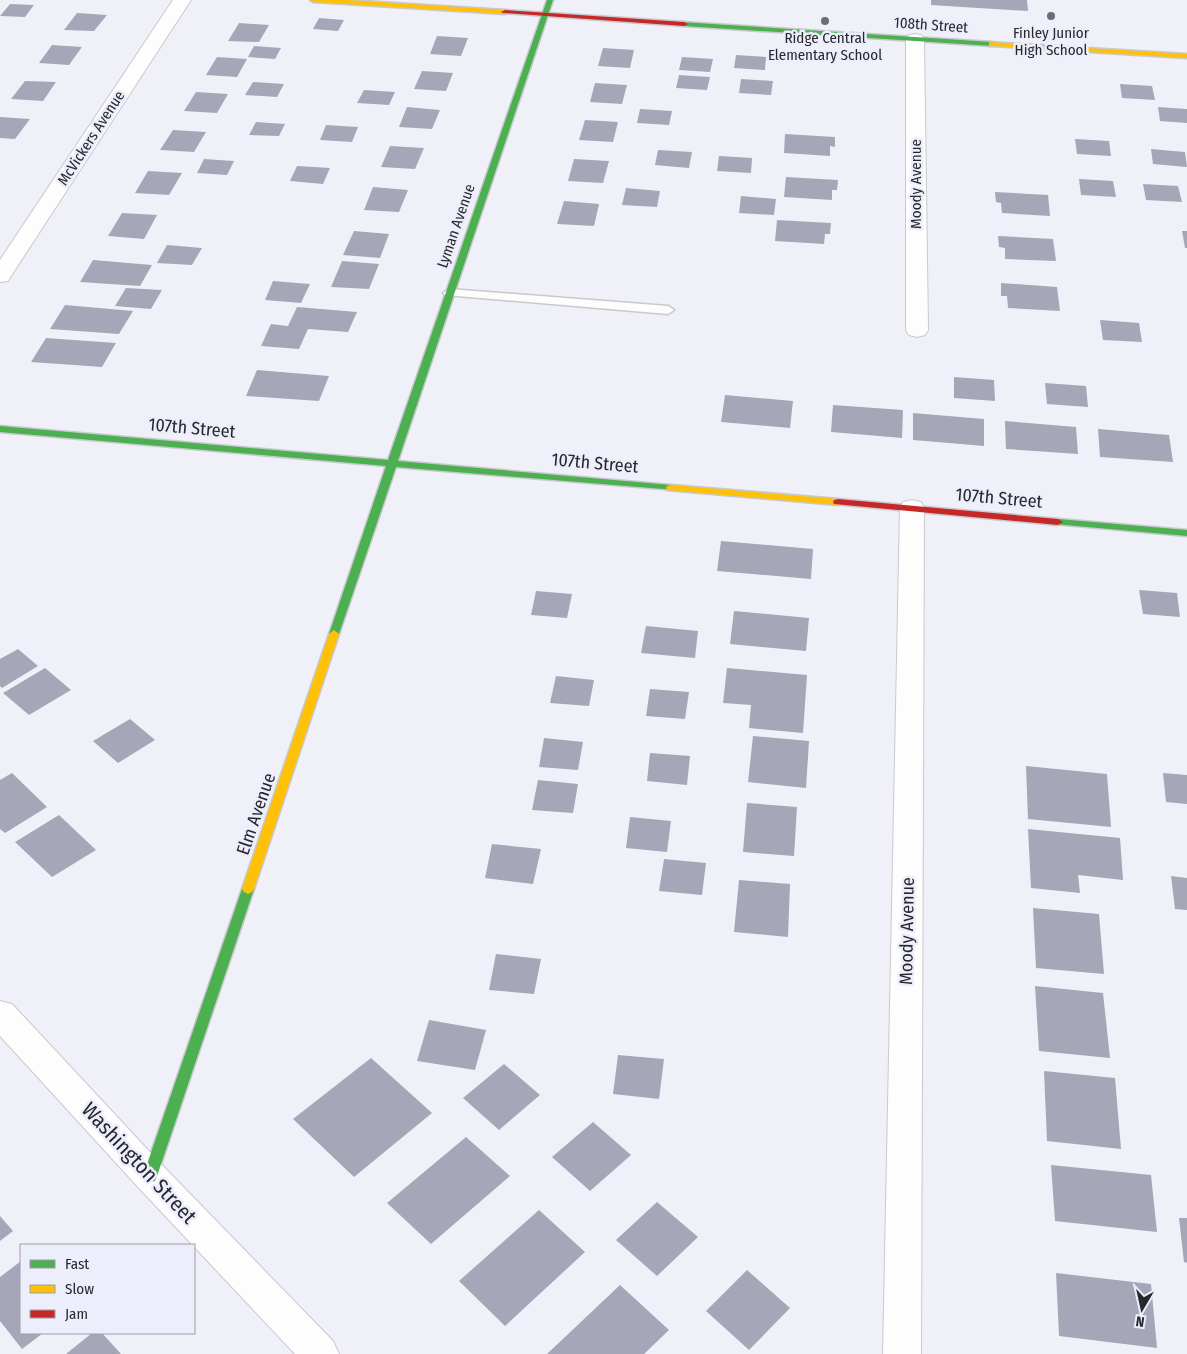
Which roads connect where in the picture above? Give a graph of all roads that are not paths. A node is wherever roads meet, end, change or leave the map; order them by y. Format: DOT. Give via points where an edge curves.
graph roads {
  1 [pos="182,0"];
  2 [pos="313,0"];
  3 [pos="550,0"];
  4 [pos="544,15"];
  5 [pos="915,39"];
  6 [pos="1187,56"];
  7 [pos="0,276"];
  8 [pos="449,293"];
  9 [pos="668,310"];
  10 [pos="918,330"];
  11 [pos="0,429"];
  12 [pos="394,462"];
  13 [pos="912,508"];
  14 [pos="1187,533"];
  15 [pos="0,1014"];
  16 [pos="150,1176"];
  17 [pos="320,1354"];
  18 [pos="902,1354"];
  1 -- 7 [label="street, McVickers Avenue"];
  2 -- 4 [label="street, 108th Street"];
  3 -- 4 [label="street, Lyman Avenue"];
  4 -- 5 [label="street, 108th Street"];
  4 -- 8 [label="street, Lyman Avenue"];
  5 -- 6 [label="street, 108th Street"];
  5 -- 10 [label="street, Moody Avenue"];
  8 -- 9 [label="lane"];
  8 -- 12 [label="street, Lyman Avenue"];
  11 -- 12 [label="street, 107th Street"];
  12 -- 13 [label="street, 107th Street"];
  12 -- 16 [label="street, Elm Avenue"];
  13 -- 14 [label="street, 107th Street"];
  13 -- 18 [label="street, Moody Avenue"];
  15 -- 16 [label="street, Washington Street"];
  16 -- 17 [label="street, Washington Street"];
}
